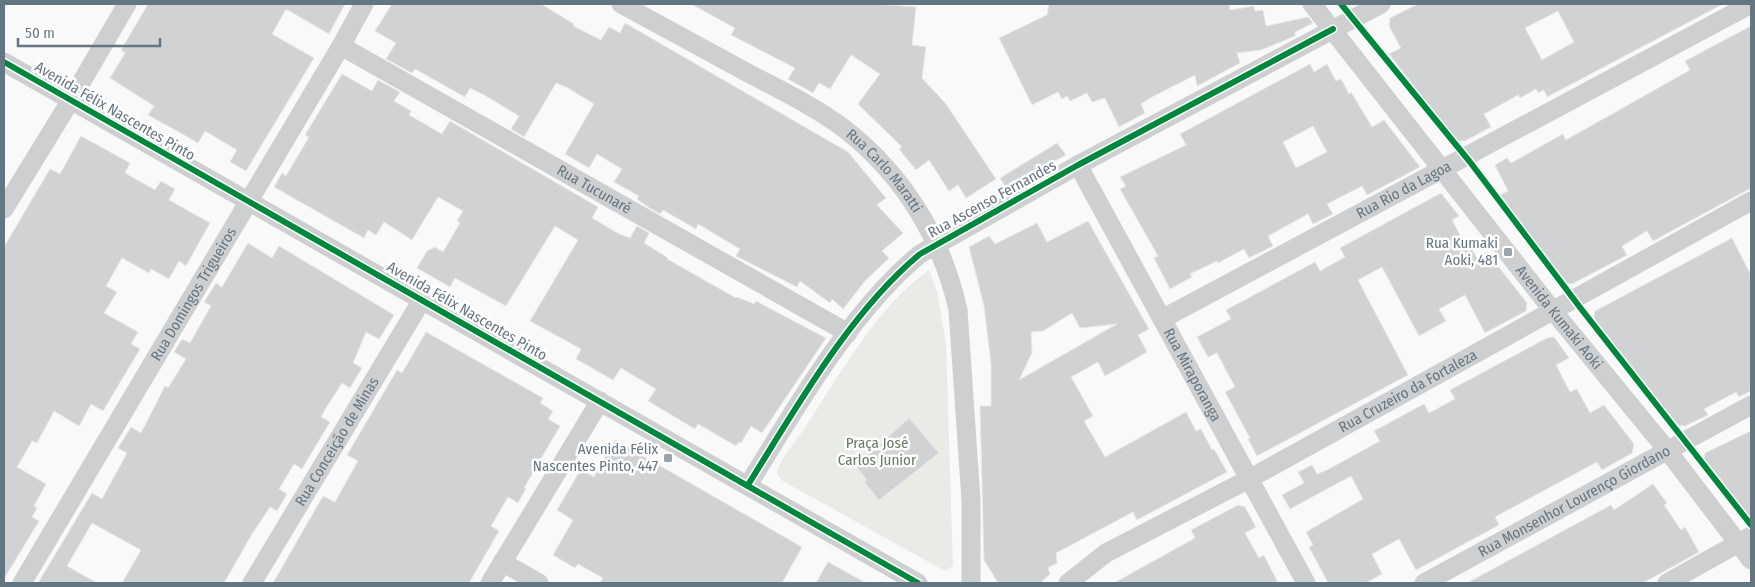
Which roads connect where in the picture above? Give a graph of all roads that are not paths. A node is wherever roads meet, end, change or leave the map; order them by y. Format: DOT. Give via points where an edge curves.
graph roads {
  1 [pos="127,4"];
  2 [pos="364,4"];
  3 [pos="621,4"];
  4 [pos="1312,4"];
  5 [pos="1382,4"];
  6 [pos="1751,4"];
  7 [pos="1333,30"];
  8 [pos="342,46"];
  9 [pos="4,62"];
  10 [pos="71,100"];
  11 [pos="1078,165"];
  12 [pos="1442,170"];
  13 [pos="250,201"];
  14 [pos="1751,201"];
  15 [pos="4,209"];
  16 [pos="937,243"];
  17 [pos="422,300"];
  18 [pos="1554,312"];
  19 [pos="1162,319"];
  20 [pos="848,333"];
  21 [pos="600,401"];
  22 [pos="1751,405"];
  23 [pos="1667,450"];
  24 [pos="1249,479"];
  25 [pos="748,485"];
  26 [pos="1745,539"];
  27 [pos="1751,560"];
  28 [pos="502,562"];
  29 [pos="22,583"];
  30 [pos="252,583"];
  31 [pos="490,583"];
  32 [pos="539,583"];
  33 [pos="918,583"];
  34 [pos="971,583"];
  35 [pos="1068,583"];
  36 [pos="1306,583"];
  37 [pos="1424,583"];
  38 [pos="1666,583"];
  1 -- 10 [label="street"];
  2 -- 8 [label="street, Rua Domingos Trigueiros"];
  3 -- 16 [label="street, Rua Carlo Maratti" via="809,106 845,129 868,149 909,197"];
  4 -- 7 [label="street, Avenida Kumaki Aoki"];
  5 -- 7 [label="street, Rua Ascenso Fernandes"];
  6 -- 12 [label="street, Rua Rio da Lagoa"];
  7 -- 11 [label="street, Rua Ascenso Fernandes"];
  7 -- 12 [label="street, Avenida Kumaki Aoki"];
  8 -- 13 [label="street, Rua Domingos Trigueiros"];
  8 -- 20 [label="street, Rua Tucunaré"];
  9 -- 10 [label="street, Avenida Félix Nascentes Pinto"];
  10 -- 13 [label="street, Avenida Félix Nascentes Pinto"];
  10 -- 15 [label="street"];
  11 -- 16 [label="street, Rua Ascenso Fernandes"];
  11 -- 19 [label="street, Rua Miraporanga"];
  12 -- 18 [label="street, Avenida Kumaki Aoki"];
  12 -- 19 [label="street, Rua Rio da Lagoa"];
  13 -- 17 [label="street, Avenida Félix Nascentes Pinto"];
  13 -- 29 [label="street, Rua Domingos Trigueiros"];
  14 -- 18 [label="street, Rua Cruzeiro da Fortaleza"];
  16 -- 20 [label="street, Rua Ascenso Fernandes" via="897,273"];
  16 -- 34 [label="street, Rua Carlo Maratti" via="958,310 971,500"];
  17 -- 21 [label="street, Avenida Félix Nascentes Pinto"];
  17 -- 30 [label="street, Rua Conceição de Minas"];
  18 -- 23 [label="street, Avenida Kumaki Aoki"];
  18 -- 24 [label="street, Rua Cruzeiro da Fortaleza"];
  19 -- 24 [label="street, Rua Miraporanga"];
  20 -- 25 [label="street, Rua Ascenso Fernandes"];
  21 -- 25 [label="street, Avenida Félix Nascentes Pinto"];
  21 -- 28 [label="street"];
  22 -- 23 [label="street, Rua Monsenhor Lourenço Giordano"];
  23 -- 26 [label="street, Avenida Kumaki Aoki"];
  23 -- 37 [label="street, Rua Monsenhor Lourenço Giordano"];
  24 -- 35 [label="street, Rua Cruzeiro da Fortaleza" via="1106,554"];
  24 -- 36 [label="street, Rua Miraporanga"];
  25 -- 33 [label="street, Avenida Félix Nascentes Pinto"];
  26 -- 27 [label="street, Avenida Kumaki Aoki"];
  26 -- 38 [label="street"];
  28 -- 31 [label="street"];
  28 -- 32 [label="street"];
}
